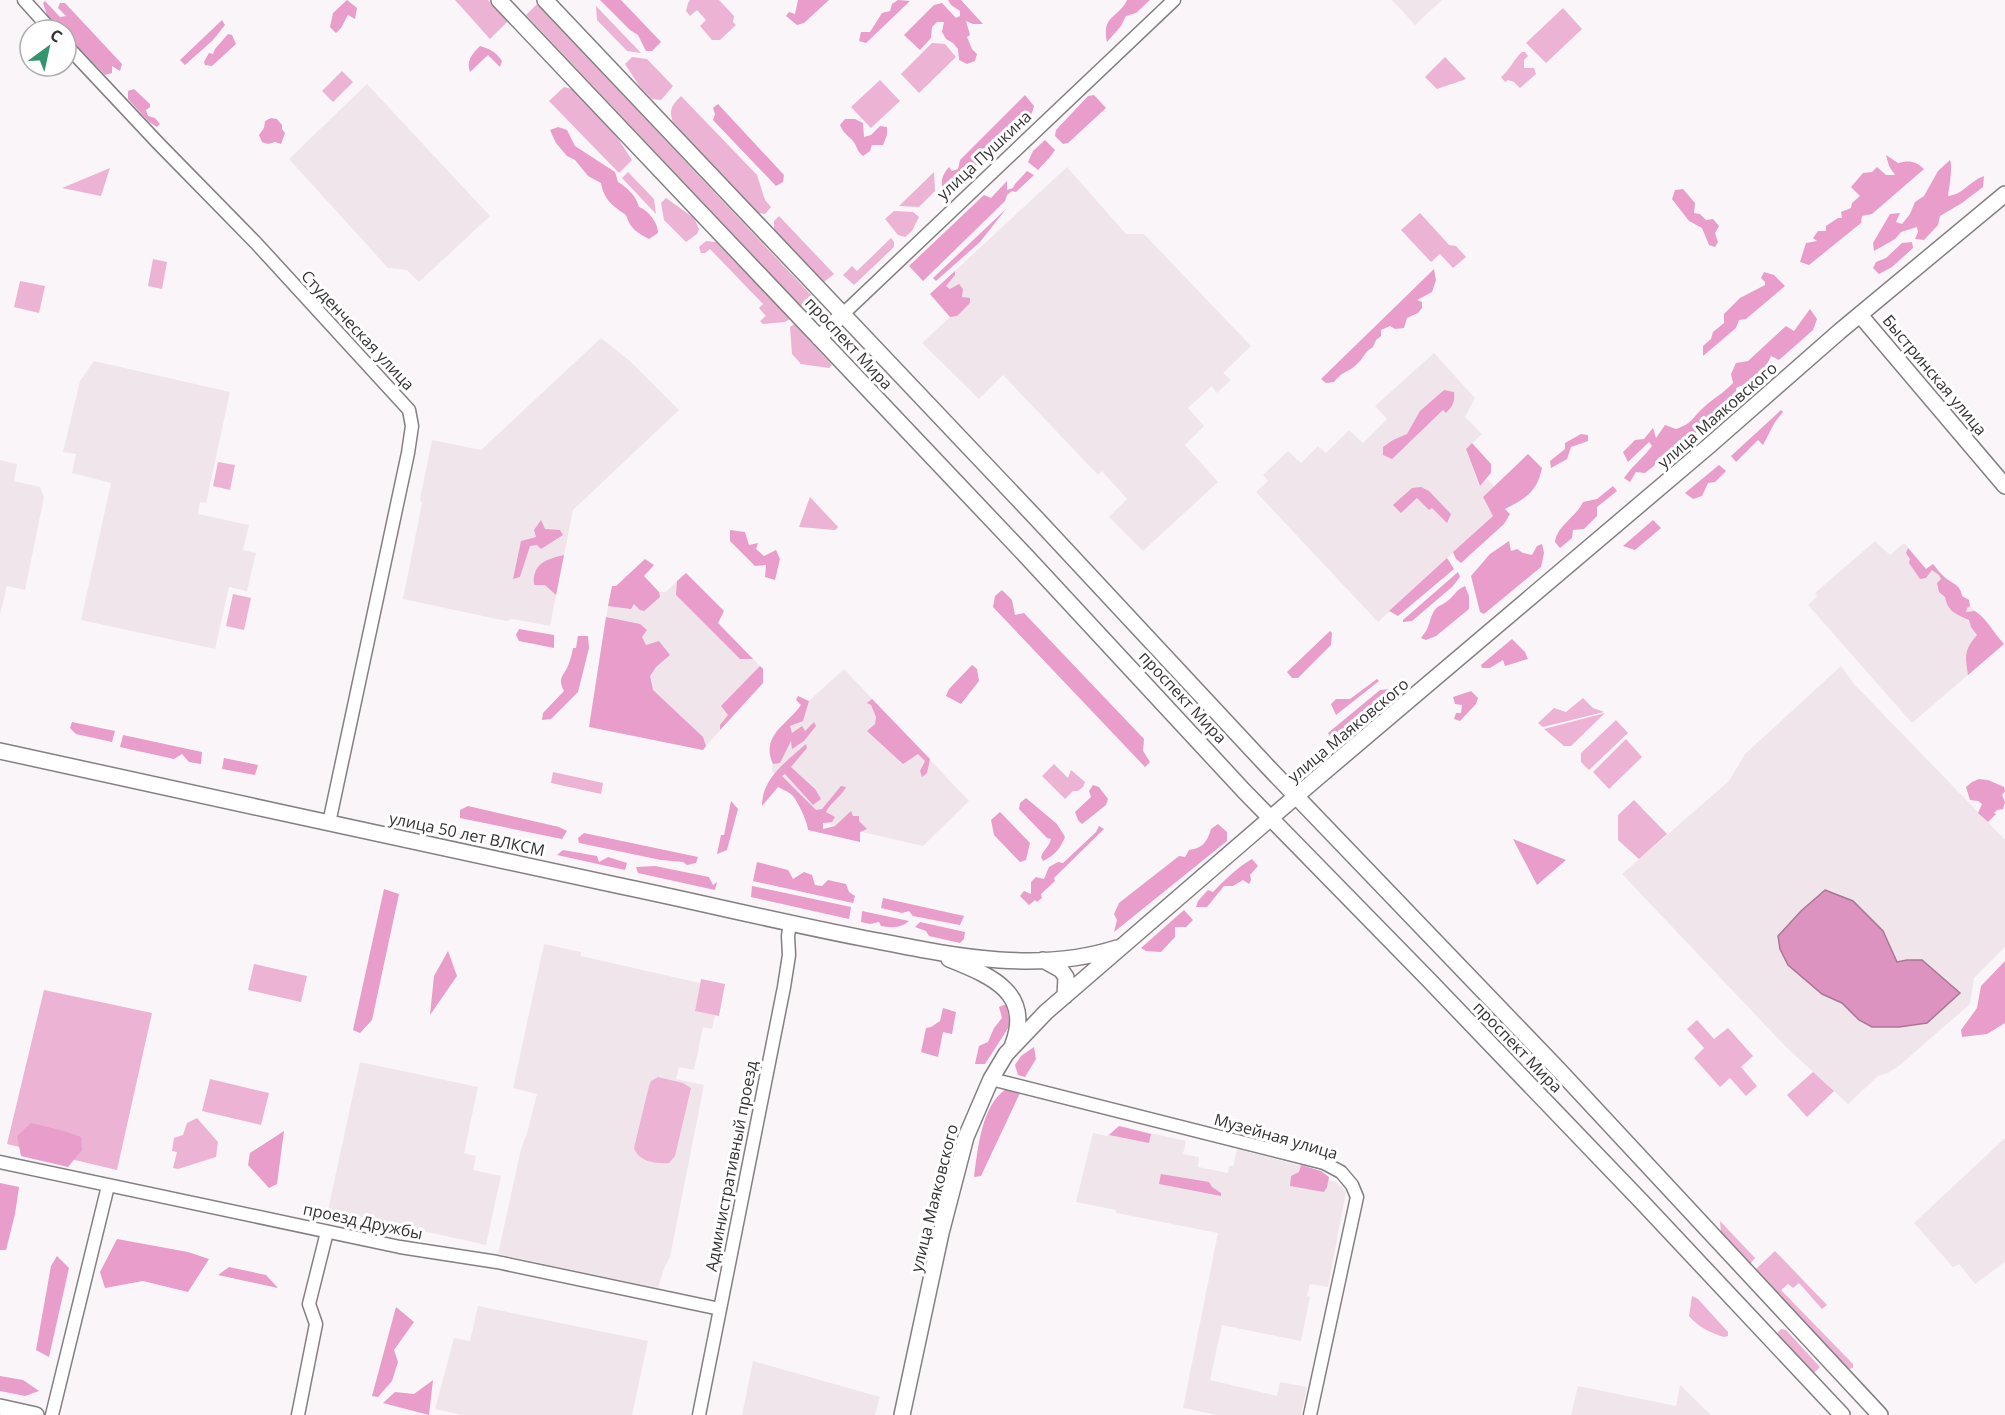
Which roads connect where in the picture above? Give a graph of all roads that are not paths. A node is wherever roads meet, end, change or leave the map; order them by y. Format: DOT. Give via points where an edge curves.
graph roads {
  1 [pos="24,0"];
  2 [pos="499,0"];
  3 [pos="545,0"];
  4 [pos="1174,0"];
  5 [pos="40,18"];
  6 [pos="78,58"];
  7 [pos="2005,194"];
  8 [pos="843,314"];
  9 [pos="1860,315"];
  10 [pos="819,338"];
  11 [pos="2005,486"];
  12 [pos="0,752"];
  13 [pos="1297,796"];
  14 [pos="1272,818"];
  15 [pos="328,823"];
  16 [pos="790,923"];
  17 [pos="1125,945"];
  18 [pos="927,950"];
  19 [pos="1043,960"];
  20 [pos="1065,996"];
  21 [pos="1013,1045"];
  22 [pos="991,1079"];
  23 [pos="0,1162"];
  24 [pos="108,1186"];
  25 [pos="327,1232"];
  26 [pos="720,1309"];
  27 [pos="1782,1310"];
  28 [pos="1762,1329"];
  29 [pos="0,1407"];
  30 [pos="36,1415"];
  31 [pos="52,1415"];
  32 [pos="298,1415"];
  33 [pos="699,1415"];
  34 [pos="902,1415"];
  35 [pos="1310,1415"];
  36 [pos="1842,1415"];
  37 [pos="1880,1415"];
  1 -- 5 [label="street"];
  2 -- 10 [label="main road, проспект Мира"];
  3 -- 8 [label="main road, проспект Мира"];
  4 -- 8 [label="street, улица Пушкина"];
  6 -- 15 [label="street, Студенческая улица" via="409,410 412,426 408,453"];
  7 -- 9 [label="main road, улица Маяковского"];
  8 -- 10 [label="main road, улица Пушкина"];
  8 -- 13 [label="main road, проспект Мира"];
  9 -- 11 [label="main road, Быстринская улица"];
  9 -- 13 [label="main road, улица Маяковского"];
  10 -- 14 [label="main road, проспект Мира"];
  12 -- 15 [label="main road, улица 50 лет ВЛКСМ"];
  13 -- 14 [label="main road, улица Маяковского"];
  13 -- 27 [label="main road, проспект Мира"];
  14 -- 17 [label="main road, улица Маяковского"];
  14 -- 28 [label="main road, проспект Мира"];
  15 -- 16 [label="main road, улица 50 лет ВЛКСМ"];
  16 -- 18 [label="main road, улица 50 лет ВЛКСМ"];
  16 -- 26 [label="street, Административный проезд" via="784,987"];
  17 -- 19 [label="main road, улица 50 лет ВЛКСМ" via="1085,957"];
  17 -- 20 [label="main road, улица Маяковского"];
  18 -- 19 [label="main road, улица 50 лет ВЛКСМ" via="992,960"];
  18 -- 21 [label="main road, улица 50 лет ВЛКСМ" via="986,973 1004,987 1017,1014 1018,1032"];
  19 -- 20 [label="main road" via="1066,977"];
  20 -- 21 [label="main road, улица Маяковского"];
  21 -- 22 [label="main road, улица Маяковского"];
  22 -- 34 [label="main road, улица Маяковского" via="957,1167"];
  22 -- 35 [label="street, Музейная улица" via="1323,1163 1341,1173 1358,1197"];
  23 -- 24 [label="street, проезд Дружбы"];
  24 -- 25 [label="street, проезд Дружбы"];
  24 -- 31 [label="street"];
  25 -- 26 [label="street, проезд Дружбы"];
  25 -- 32 [label="street" via="309,1304 316,1324"];
  26 -- 33 [label="street, Административный проезд"];
  27 -- 28 [label="main road"];
  27 -- 37 [label="main road, проспект Мира"];
  28 -- 36 [label="main road, проспект Мира"];
  29 -- 30 [label="main road"];
}
